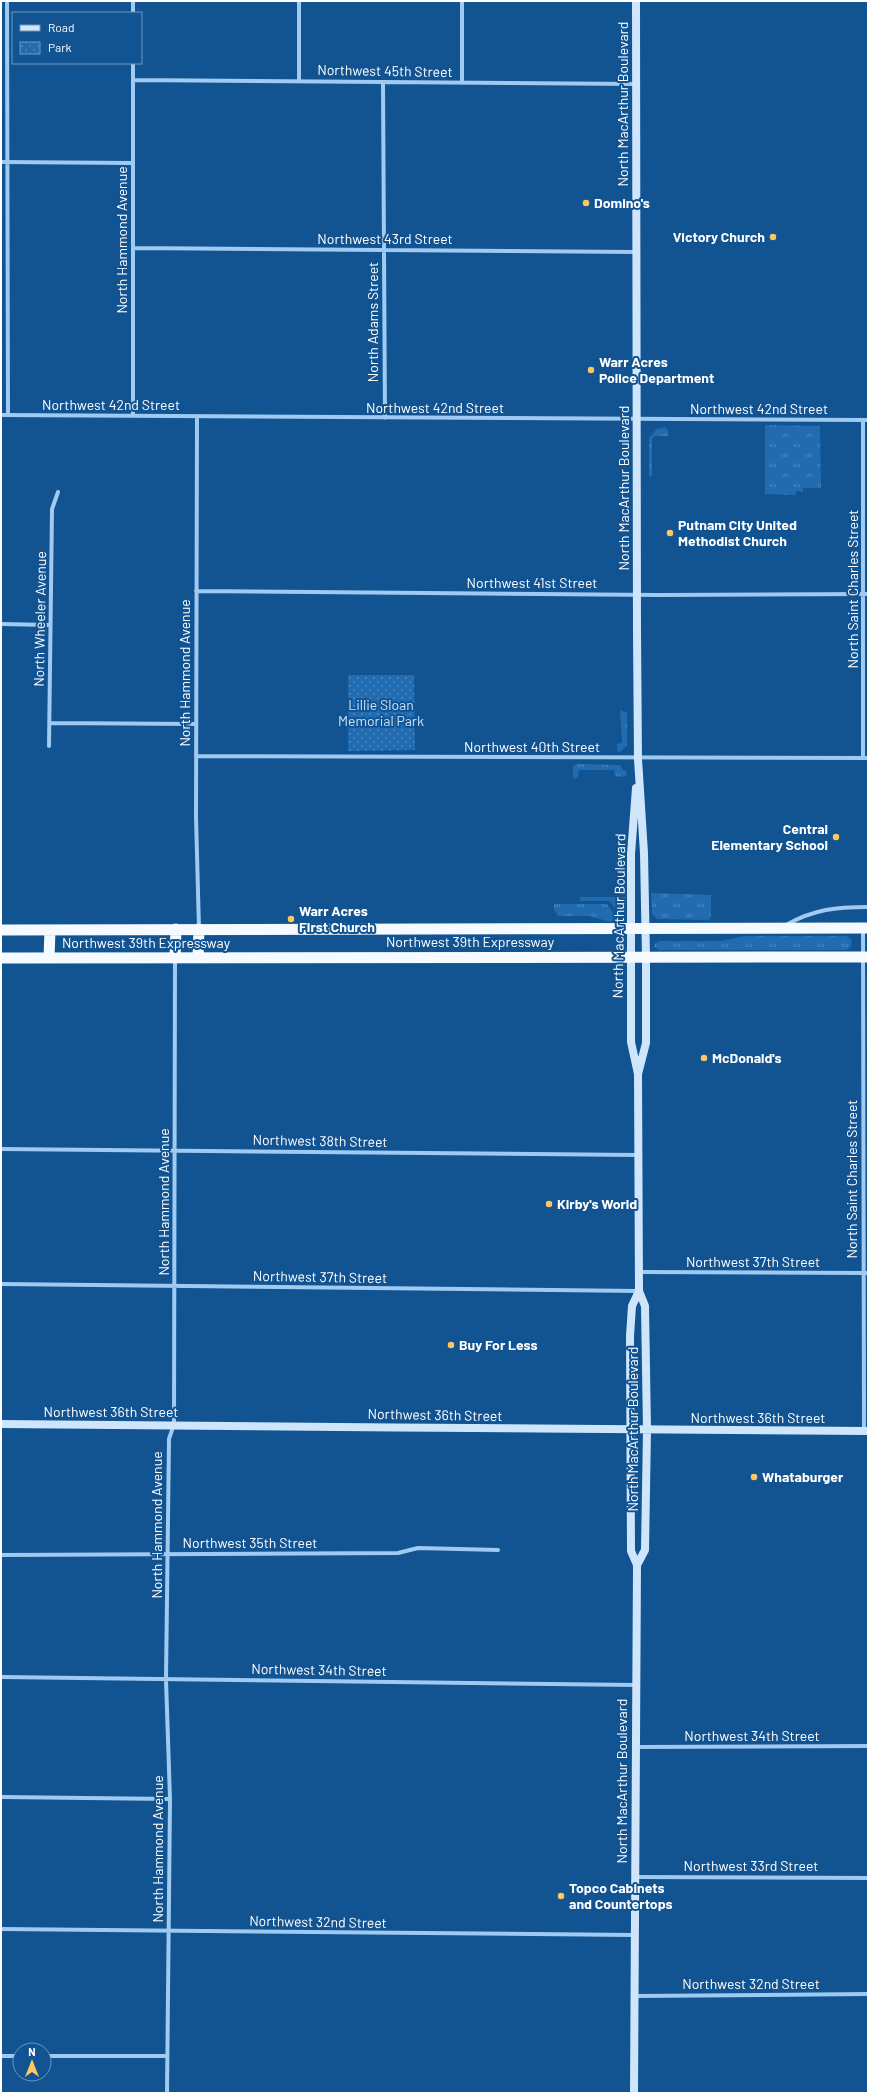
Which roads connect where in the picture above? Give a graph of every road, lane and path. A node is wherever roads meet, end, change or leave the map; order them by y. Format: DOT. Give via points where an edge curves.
graph roads {
  1 [pos="7,1"];
  2 [pos="133,1"];
  3 [pos="299,1"];
  4 [pos="462,1"];
  5 [pos="636,1"];
  6 [pos="133,12"];
  7 [pos="133,64"];
  8 [pos="133,80"];
  9 [pos="299,81"];
  10 [pos="383,82"];
  11 [pos="462,82"];
  12 [pos="636,84"];
  13 [pos="1,162"];
  14 [pos="7,162"];
  15 [pos="133,163"];
  16 [pos="133,248"];
  17 [pos="384,250"];
  18 [pos="637,252"];
  19 [pos="1,415"];
  20 [pos="8,415"];
  21 [pos="133,416"];
  22 [pos="197,417"];
  23 [pos="385,418"];
  24 [pos="637,420"];
  25 [pos="866,420"];
  26 [pos="58,492"];
  27 [pos="196,591"];
  28 [pos="866,594"];
  29 [pos="637,595"];
  30 [pos="1,624"];
  31 [pos="50,625"];
  32 [pos="50,723"];
  33 [pos="196,724"];
  34 [pos="49,746"];
  35 [pos="196,756"];
  36 [pos="638,758"];
  37 [pos="866,758"];
  38 [pos="868,907"];
  39 [pos="780,928"];
  40 [pos="866,928"];
  41 [pos="176,929"];
  42 [pos="630,929"];
  43 [pos="646,929"];
  44 [pos="1,930"];
  45 [pos="50,930"];
  46 [pos="199,930"];
  47 [pos="631,957"];
  48 [pos="646,957"];
  49 [pos="865,957"];
  50 [pos="1,958"];
  51 [pos="49,958"];
  52 [pos="175,958"];
  53 [pos="198,958"];
  54 [pos="638,1074"];
  55 [pos="1,1148"];
  56 [pos="175,1151"];
  57 [pos="638,1155"];
  58 [pos="639,1272"];
  59 [pos="866,1273"];
  60 [pos="1,1284"];
  61 [pos="174,1286"];
  62 [pos="639,1292"];
  63 [pos="1,1424"];
  64 [pos="174,1424"];
  65 [pos="630,1430"];
  66 [pos="647,1430"];
  67 [pos="866,1431"];
  68 [pos="498,1550"];
  69 [pos="168,1554"];
  70 [pos="1,1555"];
  71 [pos="637,1565"];
  72 [pos="1,1677"];
  73 [pos="166,1680"];
  74 [pos="636,1685"];
  75 [pos="868,1746"];
  76 [pos="635,1747"];
  77 [pos="1,1797"];
  78 [pos="170,1799"];
  79 [pos="635,1877"];
  80 [pos="868,1878"];
  81 [pos="1,1929"];
  82 [pos="169,1931"];
  83 [pos="634,1935"];
  84 [pos="868,1994"];
  85 [pos="634,1996"];
  86 [pos="1,2056"];
  87 [pos="12,2056"];
  88 [pos="52,2056"];
  89 [pos="167,2056"];
  90 [pos="167,2093"];
  91 [pos="634,2093"];
  1 -- 14 [label="street"];
  2 -- 6 [label="street"];
  3 -- 9 [label="street"];
  4 -- 11 [label="street"];
  5 -- 12 [label="main road, North MacArthur Boulevard"];
  7 -- 8 [label="street, North Hammond Avenue"];
  8 -- 9 [label="street, Northwest 45th Street"];
  8 -- 15 [label="street, North Hammond Avenue"];
  9 -- 10 [label="street, Northwest 45th Street"];
  10 -- 11 [label="street, Northwest 45th Street"];
  10 -- 17 [label="street, North Adams Street"];
  11 -- 12 [label="street, Northwest 45th Street"];
  12 -- 18 [label="main road, North MacArthur Boulevard"];
  13 -- 14 [label="street"];
  14 -- 15 [label="street"];
  14 -- 20 [label="street"];
  15 -- 16 [label="street, North Hammond Avenue"];
  16 -- 17 [label="street, Northwest 43rd Street"];
  16 -- 21 [label="street, North Hammond Avenue"];
  17 -- 18 [label="street, Northwest 43rd Street"];
  17 -- 23 [label="street, North Adams Street"];
  18 -- 24 [label="main road, North MacArthur Boulevard"];
  19 -- 20 [label="street, Northwest 42nd Street"];
  20 -- 21 [label="street, Northwest 42nd Street"];
  21 -- 22 [label="street, Northwest 42nd Street"];
  22 -- 23 [label="street, Northwest 42nd Street"];
  22 -- 27 [label="street, North Hammond Avenue"];
  23 -- 24 [label="street, Northwest 42nd Street"];
  24 -- 25 [label="street, Northwest 42nd Street"];
  24 -- 29 [label="main road, North MacArthur Boulevard"];
  25 -- 28 [label="street, North Saint Charles Street"];
  26 -- 31 [label="street, North Wheeler Avenue" via="52,509"];
  27 -- 29 [label="street, Northwest 41st Street"];
  27 -- 33 [label="street, North Hammond Avenue"];
  28 -- 29 [label="street, Northwest 41st Street"];
  28 -- 37 [label="street, North Saint Charles Street"];
  29 -- 36 [label="main road, North MacArthur Boulevard"];
  30 -- 31 [label="street"];
  31 -- 32 [label="street, North Wheeler Avenue"];
  32 -- 33 [label="street"];
  32 -- 34 [label="street, North Wheeler Avenue"];
  33 -- 35 [label="street, North Hammond Avenue"];
  35 -- 36 [label="street, Northwest 40th Street"];
  35 -- 46 [label="street, North Hammond Avenue"];
  36 -- 37 [label="street, Northwest 40th Street"];
  36 -- 42 [label="main road, North MacArthur Boulevard" via="631,854"];
  36 -- 43 [label="main road, North MacArthur Boulevard"];
  38 -- 39 [label="street, Northwest 39th Expressway" via="837,908 804,915"];
  39 -- 40 [label="highway, Northwest 39th Expressway"];
  39 -- 43 [label="highway, Northwest 39th Expressway"];
  40 -- 49 [label="street, North Saint Charles Street"];
  41 -- 45 [label="highway, Northwest 39th Expressway"];
  41 -- 46 [label="highway, Northwest 39th Expressway"];
  41 -- 52 [label="highway"];
  42 -- 43 [label="highway, Northwest 39th Expressway"];
  42 -- 46 [label="highway, Northwest 39th Expressway"];
  42 -- 47 [label="main road, North MacArthur Boulevard"];
  43 -- 48 [label="main road, North MacArthur Boulevard"];
  44 -- 45 [label="highway, Northwest 39th Expressway"];
  45 -- 51 [label="highway"];
  46 -- 53 [label="highway"];
  47 -- 48 [label="highway, Northwest 39th Expressway"];
  47 -- 53 [label="highway, Northwest 39th Expressway"];
  47 -- 54 [label="main road, North MacArthur Boulevard" via="631,1042"];
  48 -- 49 [label="highway, Northwest 39th Expressway"];
  48 -- 54 [label="main road, North MacArthur Boulevard" via="646,1043"];
  49 -- 59 [label="street, North Saint Charles Street"];
  50 -- 51 [label="highway, Northwest 39th Expressway"];
  51 -- 52 [label="highway, Northwest 39th Expressway"];
  52 -- 53 [label="highway, Northwest 39th Expressway"];
  52 -- 56 [label="street, North Hammond Avenue"];
  54 -- 57 [label="main road, North MacArthur Boulevard"];
  55 -- 56 [label="street, Northwest 38th Street"];
  56 -- 57 [label="street, Northwest 38th Street"];
  56 -- 61 [label="street, North Hammond Avenue"];
  57 -- 58 [label="main road, North MacArthur Boulevard"];
  58 -- 59 [label="street, Northwest 37th Street"];
  58 -- 62 [label="main road, North MacArthur Boulevard"];
  59 -- 67 [label="street, North Saint Charles Street"];
  60 -- 61 [label="street, Northwest 37th Street"];
  61 -- 62 [label="street, Northwest 37th Street"];
  61 -- 64 [label="street, North Hammond Avenue"];
  62 -- 65 [label="main road, North MacArthur Boulevard" via="632,1306"];
  62 -- 66 [label="main road, North MacArthur Boulevard" via="645,1306"];
  63 -- 64 [label="main road, Northwest 36th Street"];
  64 -- 65 [label="main road, Northwest 36th Street"];
  64 -- 69 [label="street, North Hammond Avenue" via="169,1439"];
  65 -- 66 [label="main road, Northwest 36th Street"];
  65 -- 71 [label="main road, North MacArthur Boulevard" via="630,1551"];
  66 -- 67 [label="main road, Northwest 36th Street"];
  66 -- 71 [label="main road, North MacArthur Boulevard" via="645,1550"];
  68 -- 69 [label="street, Northwest 35th Street" via="418,1548 398,1554"];
  69 -- 70 [label="street, Northwest 35th Street"];
  69 -- 73 [label="street, North Hammond Avenue"];
  71 -- 74 [label="main road, North MacArthur Boulevard"];
  72 -- 73 [label="street, Northwest 34th Street"];
  73 -- 74 [label="street, Northwest 34th Street"];
  73 -- 78 [label="street, North Hammond Avenue"];
  74 -- 76 [label="main road, North MacArthur Boulevard"];
  75 -- 76 [label="street, Northwest 34th Street"];
  76 -- 79 [label="main road, North MacArthur Boulevard"];
  77 -- 78 [label="street"];
  78 -- 82 [label="street, North Hammond Avenue"];
  79 -- 80 [label="street, Northwest 33rd Street"];
  79 -- 83 [label="main road, North MacArthur Boulevard"];
  81 -- 82 [label="street, Northwest 32nd Street"];
  82 -- 83 [label="street, Northwest 32nd Street"];
  82 -- 89 [label="street, North Hammond Avenue"];
  83 -- 85 [label="main road, North MacArthur Boulevard"];
  84 -- 85 [label="street, Northwest 32nd Street"];
  85 -- 91 [label="main road, North MacArthur Boulevard"];
  86 -- 87 [label="street"];
  88 -- 89 [label="street"];
  89 -- 90 [label="street, North Hammond Avenue"];
}
